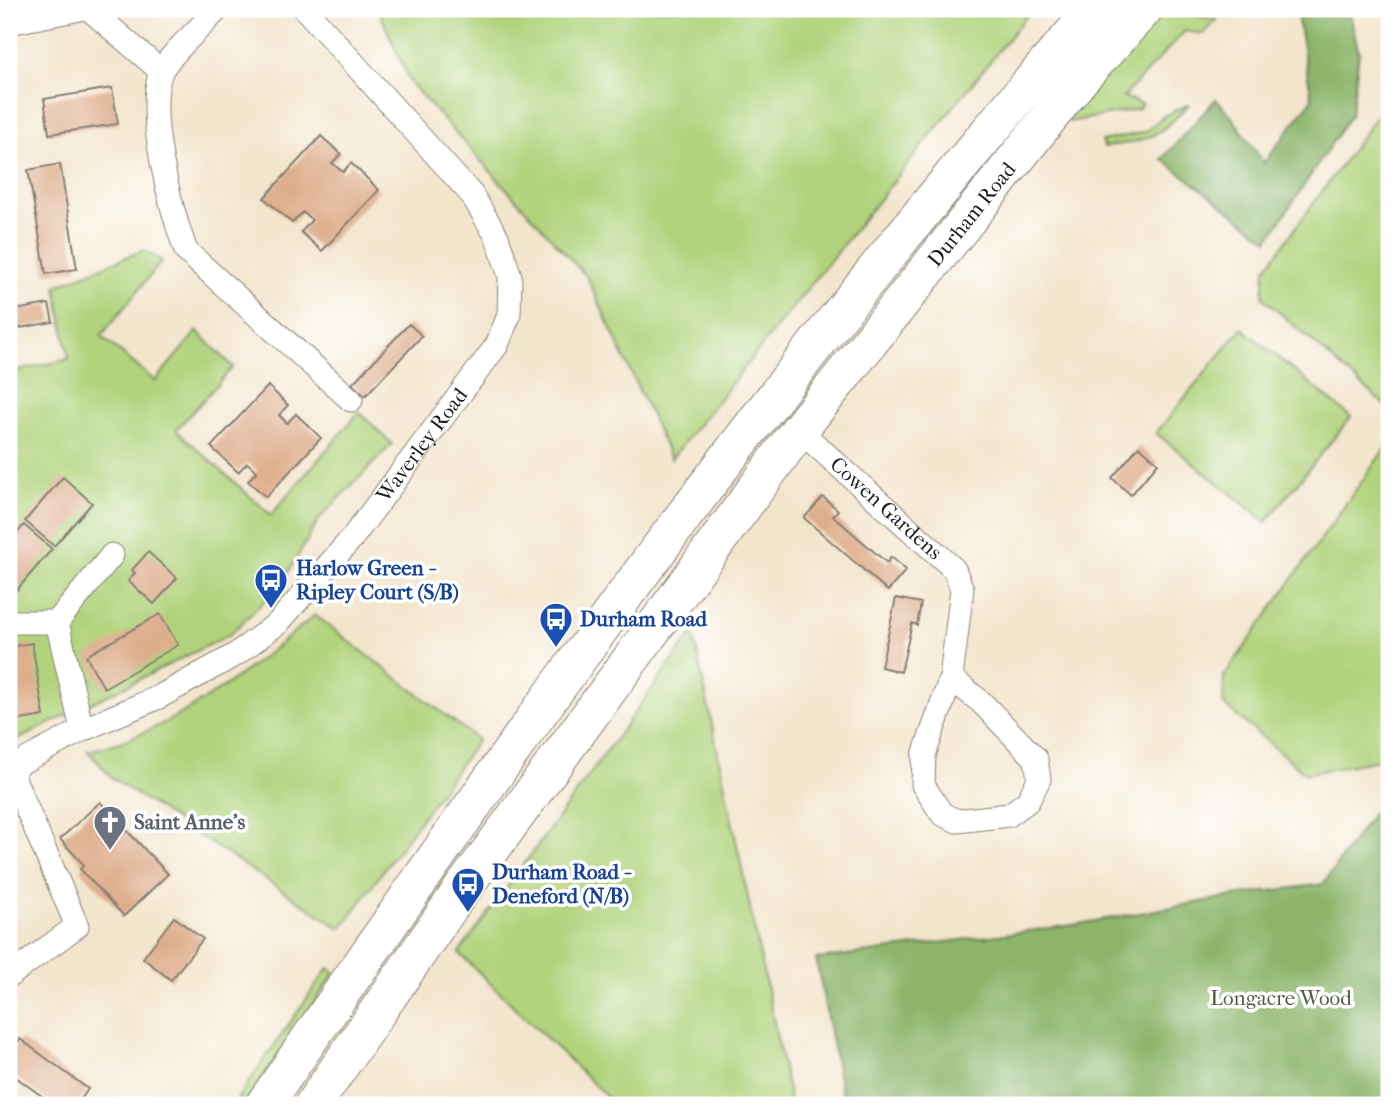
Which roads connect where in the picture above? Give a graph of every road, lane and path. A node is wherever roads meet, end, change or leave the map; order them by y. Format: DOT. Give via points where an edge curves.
graph roads {
  1 [pos="80,9"];
  2 [pos="89,9"];
  3 [pos="218,9"];
  4 [pos="305,9"];
  5 [pos="1095,9"];
  6 [pos="1144,9"];
  7 [pos="9,23"];
  8 [pos="161,71"];
  9 [pos="351,400"];
  10 [pos="799,430"];
  11 [pos="112,555"];
  12 [pos="57,621"];
  13 [pos="14,622"];
  14 [pos="951,678"];
  15 [pos="82,730"];
  16 [pos="9,769"];
  17 [pos="9,976"];
  18 [pos="264,1105"];
  19 [pos="313,1105"];
  1 -- 7 [label="street"];
  2 -- 8 [label="street"];
  3 -- 8 [label="street"];
  4 -- 15 [label="street, Waverley Road" via="472,195 497,237 510,276 509,315 497,345 352,538 283,618 235,655 159,697"];
  5 -- 18 [label="main road, Durham Road" via="1021,92 810,351 613,608 417,881"];
  6 -- 10 [label="main road, Durham Road" via="1080,79"];
  8 -- 9 [label="street" via="156,97 158,136 186,251"];
  10 -- 14 [label="street, Cowen Gardens" via="954,569 962,589"];
  10 -- 19 [label="main road, Durham Road" via="460,892"];
  11 -- 12 [label="street"];
  12 -- 13 [label="street"];
  12 -- 15 [label="street"];
  14 -- 14 [label="street, Cowen Gardens" via="924,755 923,785 942,814 957,821 1009,815 1028,802 1039,779 1036,759"];
  15 -- 16 [label="street, Waverley Road"];
  16 -- 17 [label="street" via="77,926"];
}
